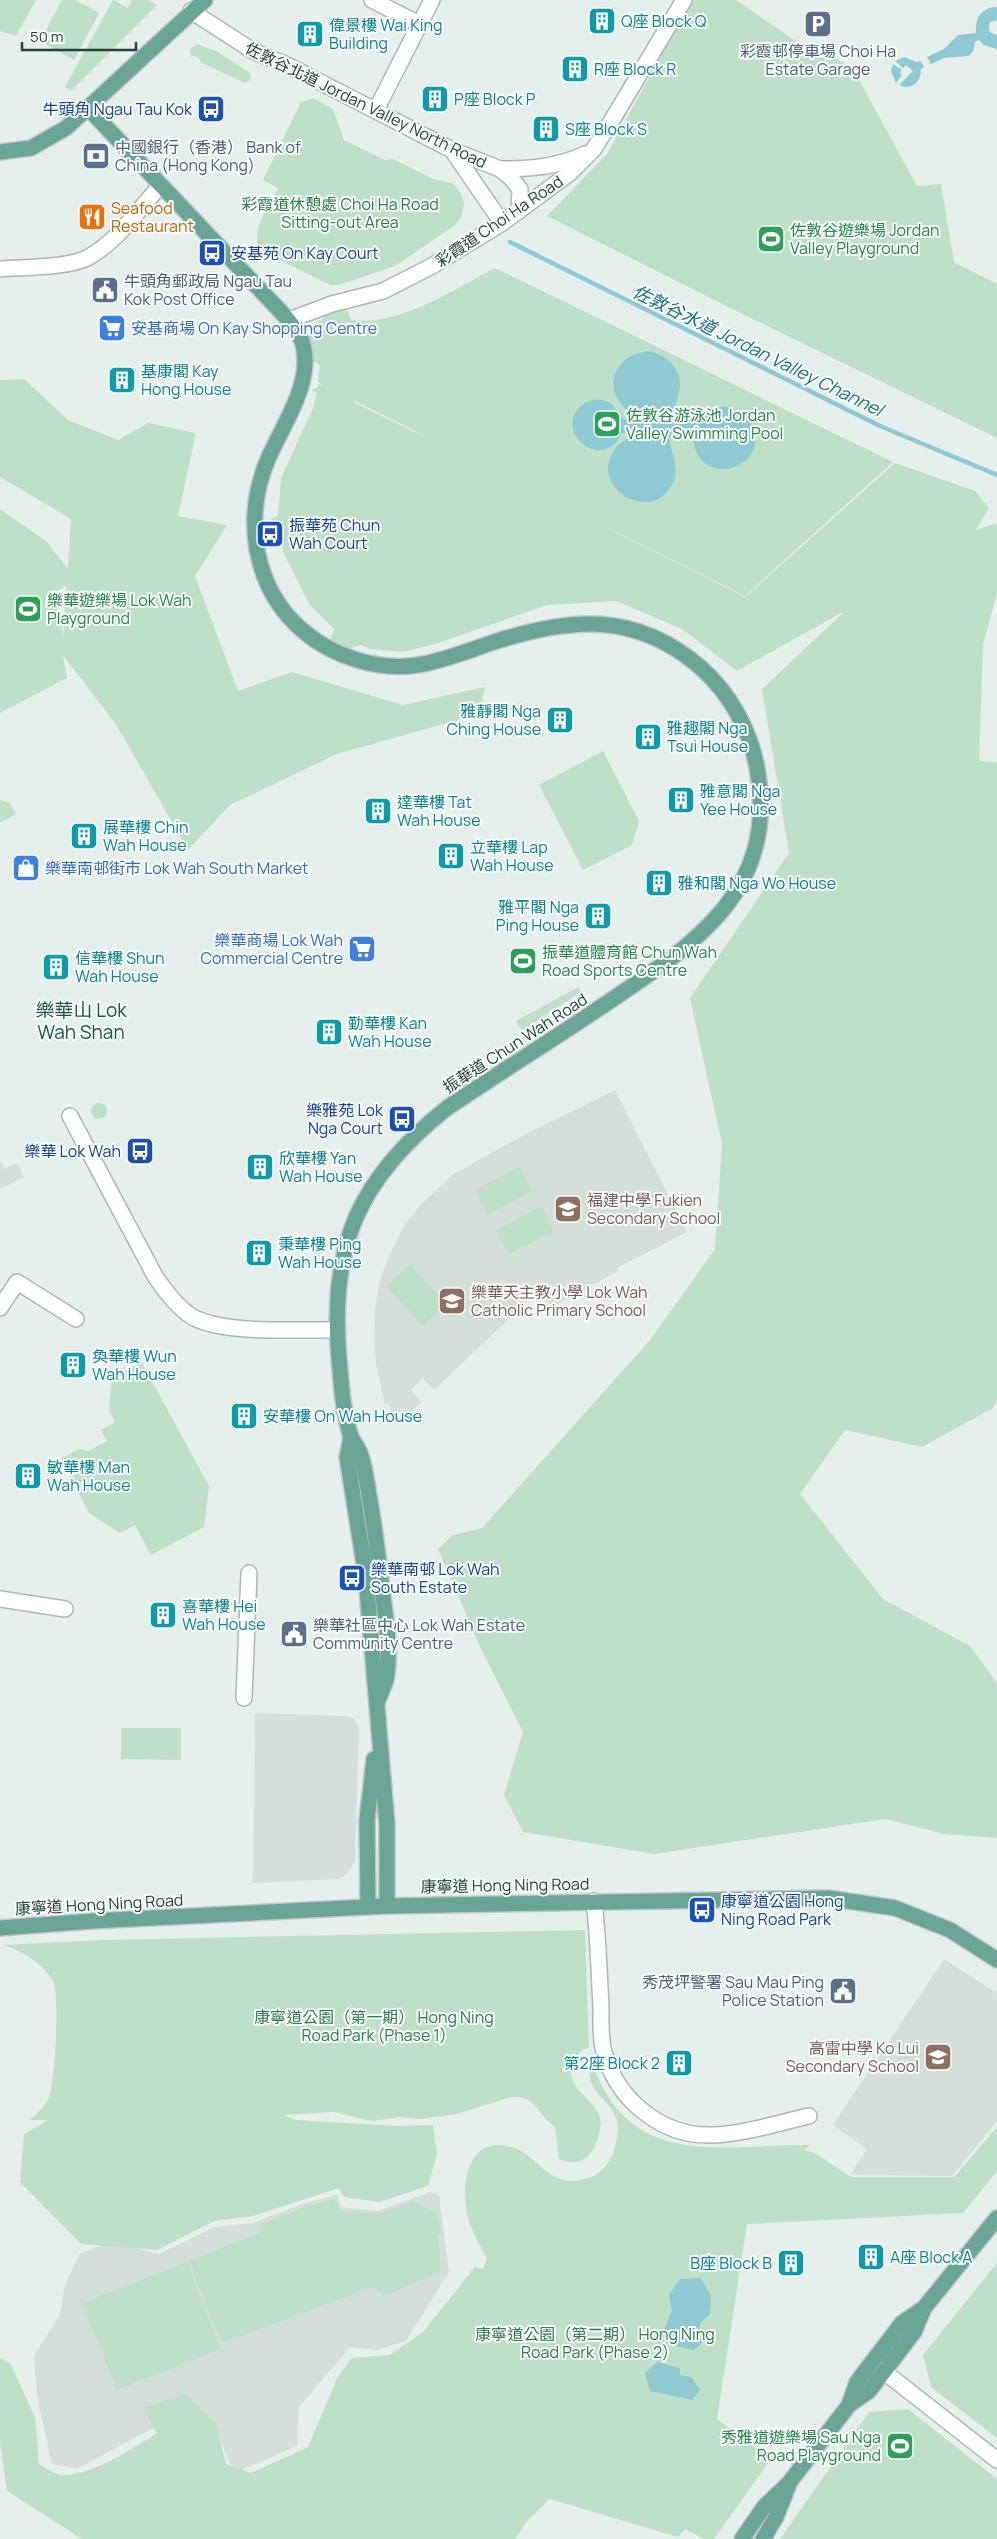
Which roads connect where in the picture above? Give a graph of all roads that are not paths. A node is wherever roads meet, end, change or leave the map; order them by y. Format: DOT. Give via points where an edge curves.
graph roads {
  1 [pos="204,0"];
  2 [pos="372,0"];
  3 [pos="432,0"];
  4 [pos="684,0"];
  5 [pos="191,12"];
  6 [pos="420,24"];
  7 [pos="379,104"];
  8 [pos="88,108"];
  9 [pos="452,150"];
  10 [pos="593,150"];
  11 [pos="0,152"];
  12 [pos="500,169"];
  13 [pos="160,186"];
  14 [pos="519,211"];
  15 [pos="502,222"];
  16 [pos="0,269"];
  17 [pos="288,320"];
  18 [pos="70,1116"];
  19 [pos="0,1308"];
  20 [pos="76,1320"];
  21 [pos="337,1330"];
  22 [pos="249,1573"];
  23 [pos="0,1599"];
  24 [pos="65,1609"];
  25 [pos="244,1698"];
  26 [pos="377,1729"];
  27 [pos="594,1901"];
  28 [pos="387,1906"];
  29 [pos="368,1907"];
  30 [pos="0,1928"];
  31 [pos="997,1960"];
  32 [pos="809,2116"];
  33 [pos="997,2218"];
  34 [pos="878,2367"];
  35 [pos="997,2460"];
  36 [pos="789,2483"];
  37 [pos="742,2539"];
  38 [pos="763,2539"];
  1 -- 5 [label="main road"];
  2 -- 6 [label="street"];
  3 -- 6 [label="street"];
  4 -- 10 [label="street, 彩霞道 Choi Ha Road"];
  5 -- 8 [label="main road"];
  5 -- 9 [label="street, 佐敦谷北道 Jordan Valley North Road" via="253,51 287,65"];
  6 -- 7 [label="street"];
  8 -- 11 [label="main road" via="44,142 31,148"];
  8 -- 13 [label="main road, 振華道 Chun Wah Road"];
  9 -- 12 [label="street, 佐敦谷北道 Jordan Valley North Road"];
  9 -- 15 [label="street"];
  10 -- 12 [label="street" via="542,167"];
  10 -- 14 [label="street, 彩霞道 Choi Ha Road" via="570,173"];
  12 -- 14 [label="street, 佐敦谷北道 Jordan Valley North Road" via="520,189"];
  13 -- 16 [label="street" via="107,245 86,258 49,266"];
  13 -- 17 [label="main road, 振華道 Chun Wah Road"];
  14 -- 15 [label="street, 彩霞道 Choi Ha Road"];
  15 -- 17 [label="street, 彩霞道 Choi Ha Road" via="432,266 383,291"];
  17 -- 21 [label="main road, 振華道 Chun Wah Road" via="302,340 304,368 296,401 261,478 254,528 258,559 265,578 276,599 300,628 314,640 342,655 380,665 401,666 437,661 518,634 560,624 602,624 646,635 684,655 722,690 750,740 760,785 760,823 753,854 734,895 707,930 672,959 447,1108 412,1136 381,1172 359,1212 343,1260 337,1289"];
  18 -- 21 [label="street" via="155,1276 166,1294 185,1311 204,1322 222,1327"];
  19 -- 20 [label="street" via="17,1282"];
  21 -- 26 [label="main road, 振華道 Chun Wah Road" via="341,1385 351,1437 361,1454 381,1574 387,1675 377,1703"];
  22 -- 25 [label="street"];
  23 -- 24 [label="street"];
  26 -- 28 [label="main road, 振華道 Chun Wah Road" via="387,1824"];
  26 -- 29 [label="main road, 振華道 Chun Wah Road" via="367,1820"];
  27 -- 28 [label="main road, 康寧道 Hong Ning Road"];
  27 -- 31 [label="main road, 康寧道 Hong Ning Road" via="828,1898 895,1908 950,1930"];
  27 -- 32 [label="street" via="603,2050 618,2085 630,2100 659,2122 694,2134 731,2133"];
  28 -- 29 [label="main road, 康寧道 Hong Ning Road"];
  29 -- 30 [label="main road, 康寧道 Hong Ning Road"];
  33 -- 34 [label="main road" via="924,2308 914,2332"];
  34 -- 35 [label="street"];
  34 -- 36 [label="main road" via="869,2391 849,2404"];
  36 -- 37 [label="main road" via="764,2508"];
  36 -- 38 [label="main road" via="776,2517"];
}
